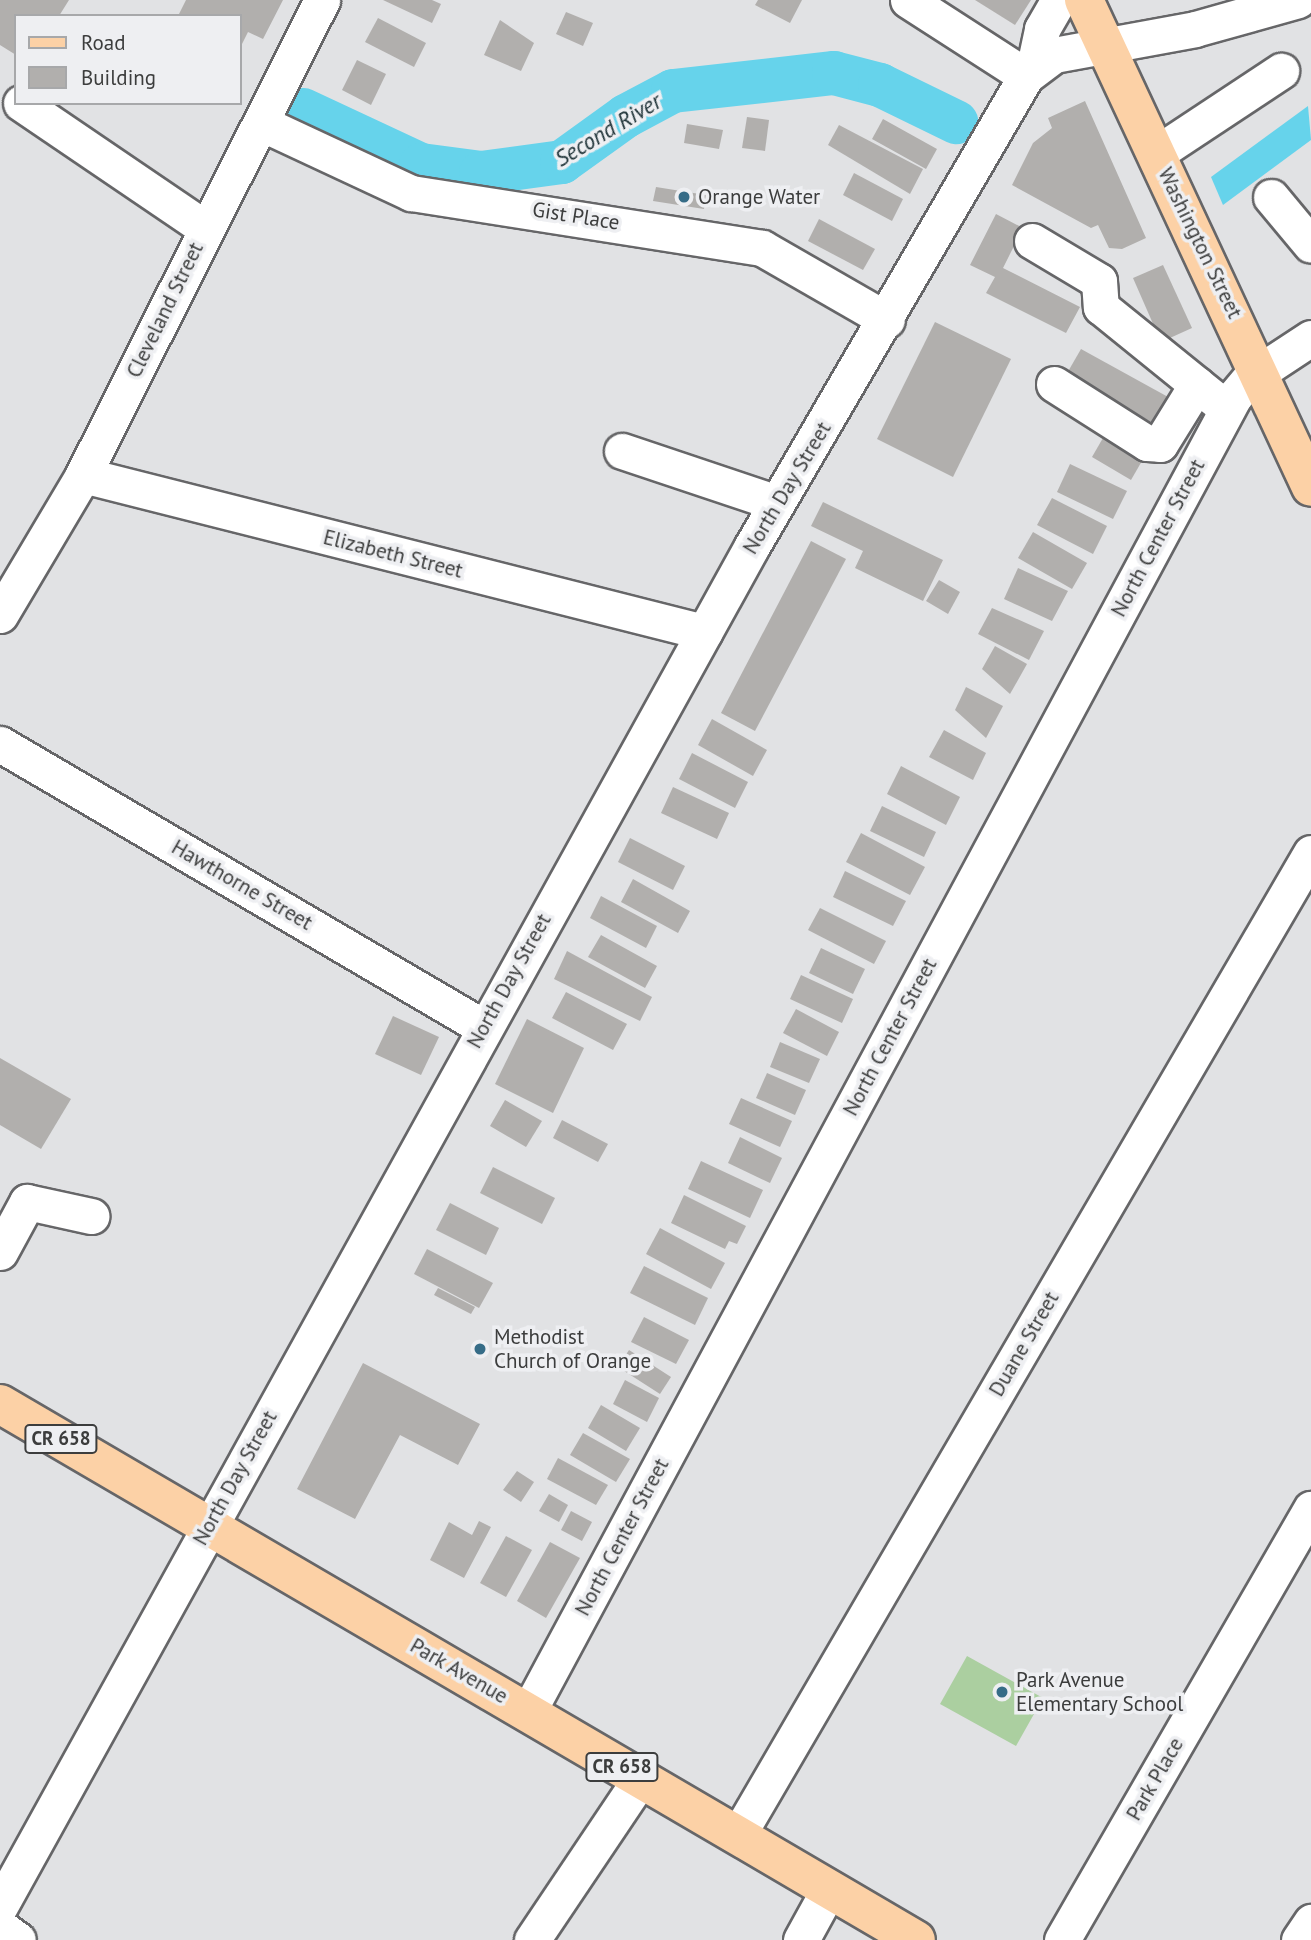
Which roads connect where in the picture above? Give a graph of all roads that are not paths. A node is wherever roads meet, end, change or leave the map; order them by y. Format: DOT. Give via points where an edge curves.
graph roads {
  1 [pos="322,0"];
  2 [pos="908,0"];
  3 [pos="1059,0"];
  4 [pos="1084,0"];
  5 [pos="1298,0"];
  6 [pos="1105,46"];
  7 [pos="1030,71"];
  8 [pos="1281,72"];
  9 [pos="23,105"];
  10 [pos="261,123"];
  11 [pos="1157,153"];
  12 [pos="1271,197"];
  13 [pos="205,228"];
  14 [pos="1032,241"];
  15 [pos="1311,245"];
  16 [pos="887,320"];
  17 [pos="1311,338"];
  18 [pos="1262,371"];
  19 [pos="1054,384"];
  20 [pos="1197,384"];
  21 [pos="1227,409"];
  22 [pos="622,451"];
  23 [pos="83,475"];
  24 [pos="1311,487"];
  25 [pos="777,503"];
  26 [pos="0,615"];
  27 [pos="704,632"];
  28 [pos="0,744"];
  29 [pos="1311,853"];
  30 [pos="483,1027"];
  31 [pos="91,1216"];
  32 [pos="0,1252"];
  33 [pos="0,1404"];
  34 [pos="1311,1509"];
  35 [pos="210,1525"];
  36 [pos="528,1712"];
  37 [pos="640,1778"];
  38 [pos="738,1835"];
  39 [pos="829,1889"];
  40 [pos="0,1906"];
  41 [pos="1311,1922"];
  42 [pos="0,1927"];
  43 [pos="18,1940"];
  44 [pos="533,1940"];
  45 [pos="801,1940"];
  46 [pos="916,1940"];
  47 [pos="1062,1940"];
  48 [pos="1299,1940"];
  1 -- 10 [label="street, Cleveland Street"];
  2 -- 7 [label="street"];
  3 -- 7 [label="street, North Day Street" via="1042,29"];
  4 -- 6 [label="main road, Washington Street"];
  5 -- 6 [label="street" via="1223,23"];
  6 -- 7 [label="street" via="1054,55"];
  6 -- 11 [label="main road, Washington Street"];
  7 -- 16 [label="street, North Day Street"];
  8 -- 11 [label="street"];
  9 -- 13 [label="street"];
  10 -- 13 [label="street, Cleveland Street"];
  10 -- 16 [label="street, Gist Place" via="411,193 762,248"];
  11 -- 18 [label="main road, Washington Street"];
  12 -- 15 [label="street"];
  13 -- 23 [label="street, Cleveland Street"];
  14 -- 20 [label="street" via="1099,281 1101,307"];
  16 -- 25 [label="street, North Day Street"];
  17 -- 18 [label="street, North Center Street"];
  18 -- 21 [label="street, North Center Street"];
  18 -- 24 [label="main road, Washington Street"];
  19 -- 20 [label="street" via="1147,443 1160,444"];
  20 -- 21 [label="street"];
  21 -- 36 [label="street, North Center Street"];
  22 -- 25 [label="street"];
  23 -- 26 [label="street, Cleveland Street"];
  23 -- 27 [label="street, Elizabeth Street"];
  25 -- 27 [label="street, North Day Street"];
  27 -- 30 [label="street, North Day Street"];
  28 -- 30 [label="street, Hawthorne Street"];
  29 -- 38 [label="street, Duane Street"];
  30 -- 35 [label="street, North Day Street"];
  31 -- 32 [label="street" via="27,1202"];
  33 -- 35 [label="main road, Park Avenue / CR 658"];
  34 -- 47 [label="street, Park Place"];
  35 -- 36 [label="main road, Park Avenue / CR 658"];
  35 -- 40 [label="street, North Day Street"];
  36 -- 37 [label="main road, Park Avenue / CR 658"];
  37 -- 38 [label="main road, Park Avenue / CR 658"];
  37 -- 44 [label="street"];
  38 -- 39 [label="main road, Park Avenue / CR 658"];
  39 -- 45 [label="street"];
  39 -- 46 [label="main road, Park Avenue / CR 658"];
  41 -- 48 [label="street"];
  42 -- 43 [label="street"];
}
